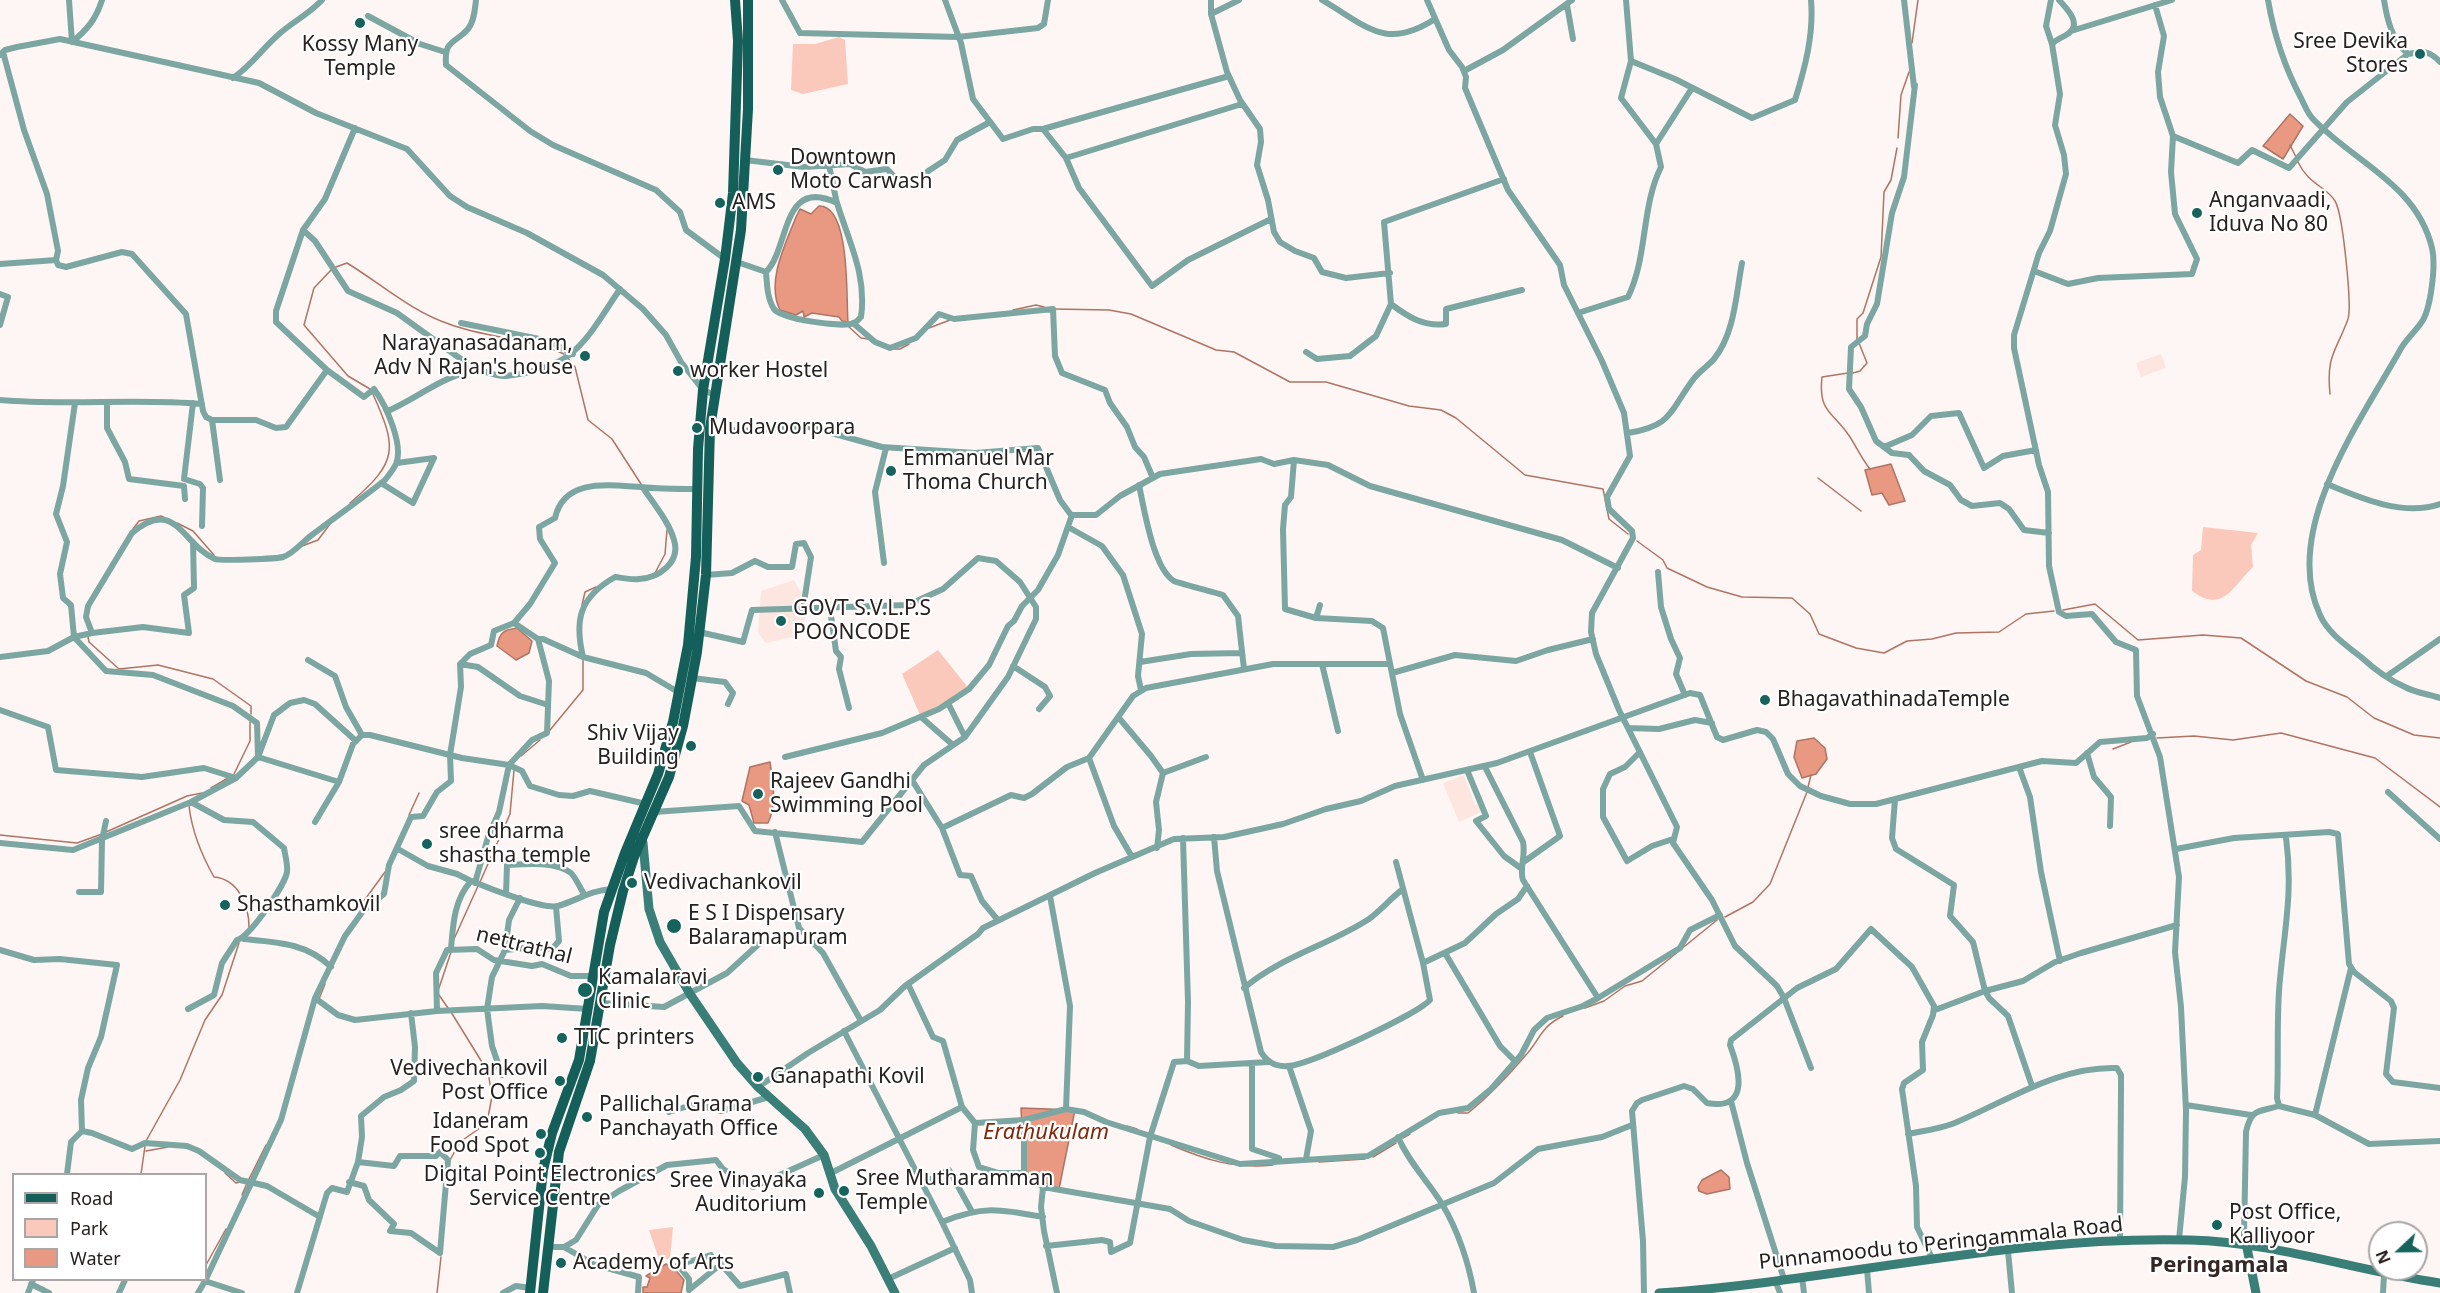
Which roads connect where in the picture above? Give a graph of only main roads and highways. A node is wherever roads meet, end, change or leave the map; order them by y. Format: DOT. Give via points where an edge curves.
graph roads {
  1 [pos="735,0"];
  2 [pos="748,0"];
  3 [pos="650,808"];
  4 [pos="637,836"];
  5 [pos="2246,1243"];
  6 [pos="2440,1283"];
  7 [pos="530,1290"];
  8 [pos="543,1293"];
  9 [pos="895,1293"];
  10 [pos="1662,1293"];
  11 [pos="2256,1293"];
  1 -- 3 [label="main road" via="735,161 725,259 703,390 693,604 678,692"];
  2 -- 3 [label="main road" via="745,160 737,262 710,428 706,574 699,632 669,777"];
  3 -- 4 [label="main road"];
  4 -- 7 [label="main road" via="604,912 579,1060 543,1170"];
  4 -- 8 [label="main road" via="616,915 587,1072 559,1152"];
  4 -- 9 [label="main road" via="649,909 660,942 738,1064 805,1129 824,1155 835,1189"];
  5 -- 6 [label="main road, Punnamoodu to Peringammala Road" via="2384,1275"];
  5 -- 10 [label="main road, Punnamoodu to Peringammala Road" via="2120,1241"];
  5 -- 11 [label="main road"];
}
